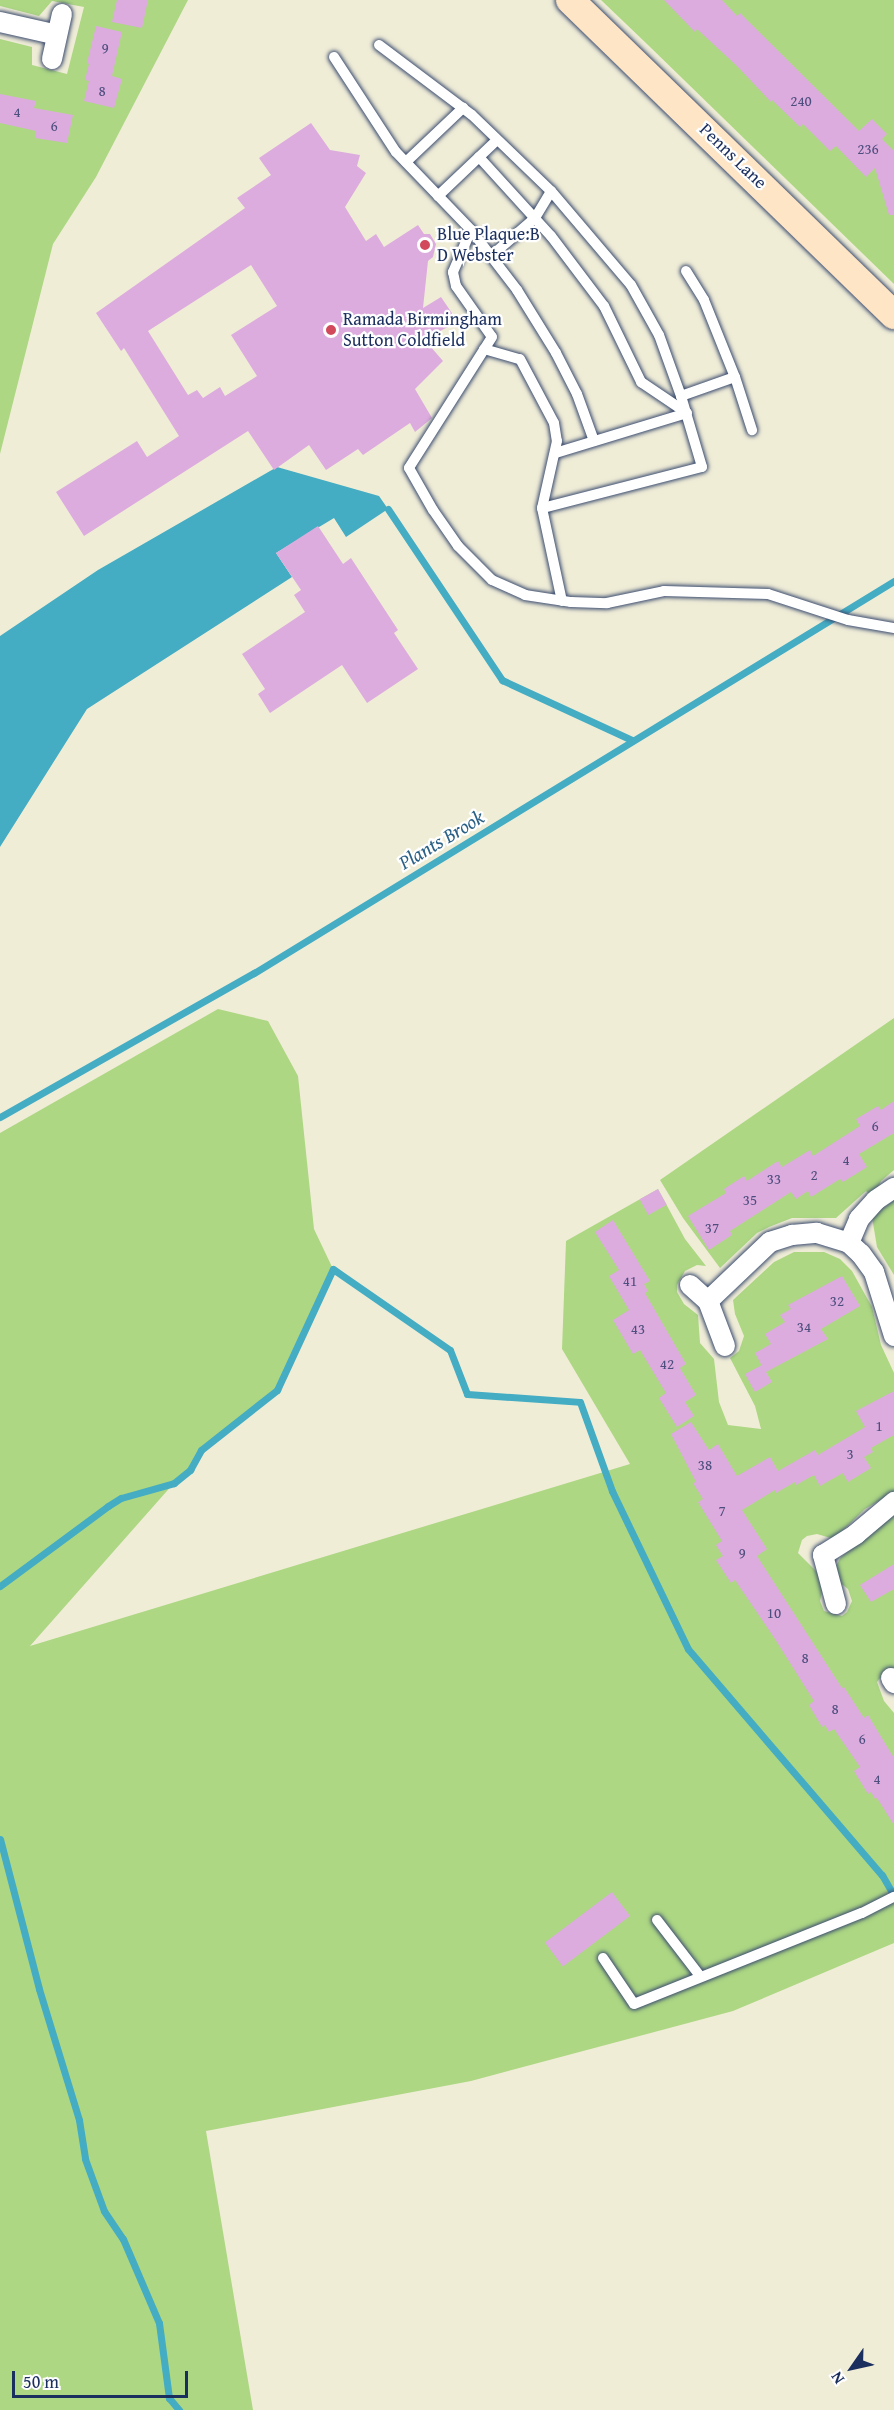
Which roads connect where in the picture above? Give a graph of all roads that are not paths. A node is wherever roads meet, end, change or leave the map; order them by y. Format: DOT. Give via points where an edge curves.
graph roads {
  1 [pos="570,0"];
  2 [pos="62,14"];
  3 [pos="0,22"];
  4 [pos="57,36"];
  5 [pos="379,45"];
  6 [pos="334,57"];
  7 [pos="52,59"];
  8 [pos="463,108"];
  9 [pos="496,141"];
  10 [pos="479,157"];
  11 [pos="406,162"];
  12 [pos="551,191"];
  13 [pos="438,196"];
  14 [pos="536,218"];
  15 [pos="471,230"];
  16 [pos="491,256"];
  17 [pos="686,271"];
  18 [pos="894,315"];
  19 [pos="484,349"];
  20 [pos="735,377"];
  21 [pos="681,396"];
  22 [pos="687,413"];
  23 [pos="752,430"];
  24 [pos="594,441"];
  25 [pos="555,453"];
  26 [pos="542,508"];
  27 [pos="562,601"];
  28 [pos="894,628"];
  29 [pos="894,1188"];
  30 [pos="849,1243"];
  31 [pos="690,1285"];
  32 [pos="708,1300"];
  33 [pos="894,1336"];
  34 [pos="724,1346"];
  35 [pos="894,1502"];
  36 [pos="836,1604"];
  37 [pos="894,1897"];
  38 [pos="657,1920"];
  39 [pos="603,1958"];
  40 [pos="700,1976"];
  1 -- 18 [label="main road, Penns Lane"];
  2 -- 4 [label="street"];
  3 -- 4 [label="street"];
  4 -- 7 [label="street"];
  5 -- 8 [label="lane"];
  6 -- 11 [label="lane"];
  8 -- 9 [label="lane"];
  8 -- 11 [label="lane"];
  9 -- 10 [label="lane"];
  9 -- 12 [label="lane"];
  10 -- 13 [label="lane"];
  10 -- 14 [label="lane"];
  11 -- 13 [label="lane"];
  12 -- 14 [label="lane"];
  12 -- 21 [label="lane" via="631,285 659,335"];
  13 -- 15 [label="lane"];
  14 -- 16 [label="lane"];
  14 -- 22 [label="lane" via="604,306 641,382"];
  15 -- 16 [label="lane"];
  15 -- 19 [label="lane" via="453,272 456,286 492,337"];
  16 -- 24 [label="lane" via="556,353 577,394"];
  17 -- 20 [label="lane" via="704,300"];
  19 -- 25 [label="lane" via="520,359 554,423"];
  19 -- 27 [label="lane" via="409,468 459,546 492,580 525,595"];
  20 -- 21 [label="lane"];
  20 -- 23 [label="lane"];
  21 -- 22 [label="lane"];
  22 -- 24 [label="lane"];
  22 -- 26 [label="lane" via="702,467"];
  24 -- 25 [label="lane"];
  25 -- 26 [label="lane"];
  26 -- 27 [label="lane"];
  27 -- 28 [label="lane" via="607,603 664,591 768,594 848,620"];
  29 -- 30 [label="street" via="876,1200 859,1220"];
  30 -- 32 [label="street" via="817,1233 770,1242"];
  30 -- 33 [label="street" via="874,1272"];
  31 -- 32 [label="street"];
  32 -- 34 [label="street"];
  35 -- 36 [label="street" via="823,1555"];
  37 -- 40 [label="lane"];
  38 -- 40 [label="lane"];
  39 -- 40 [label="lane" via="633,2004"];
}
